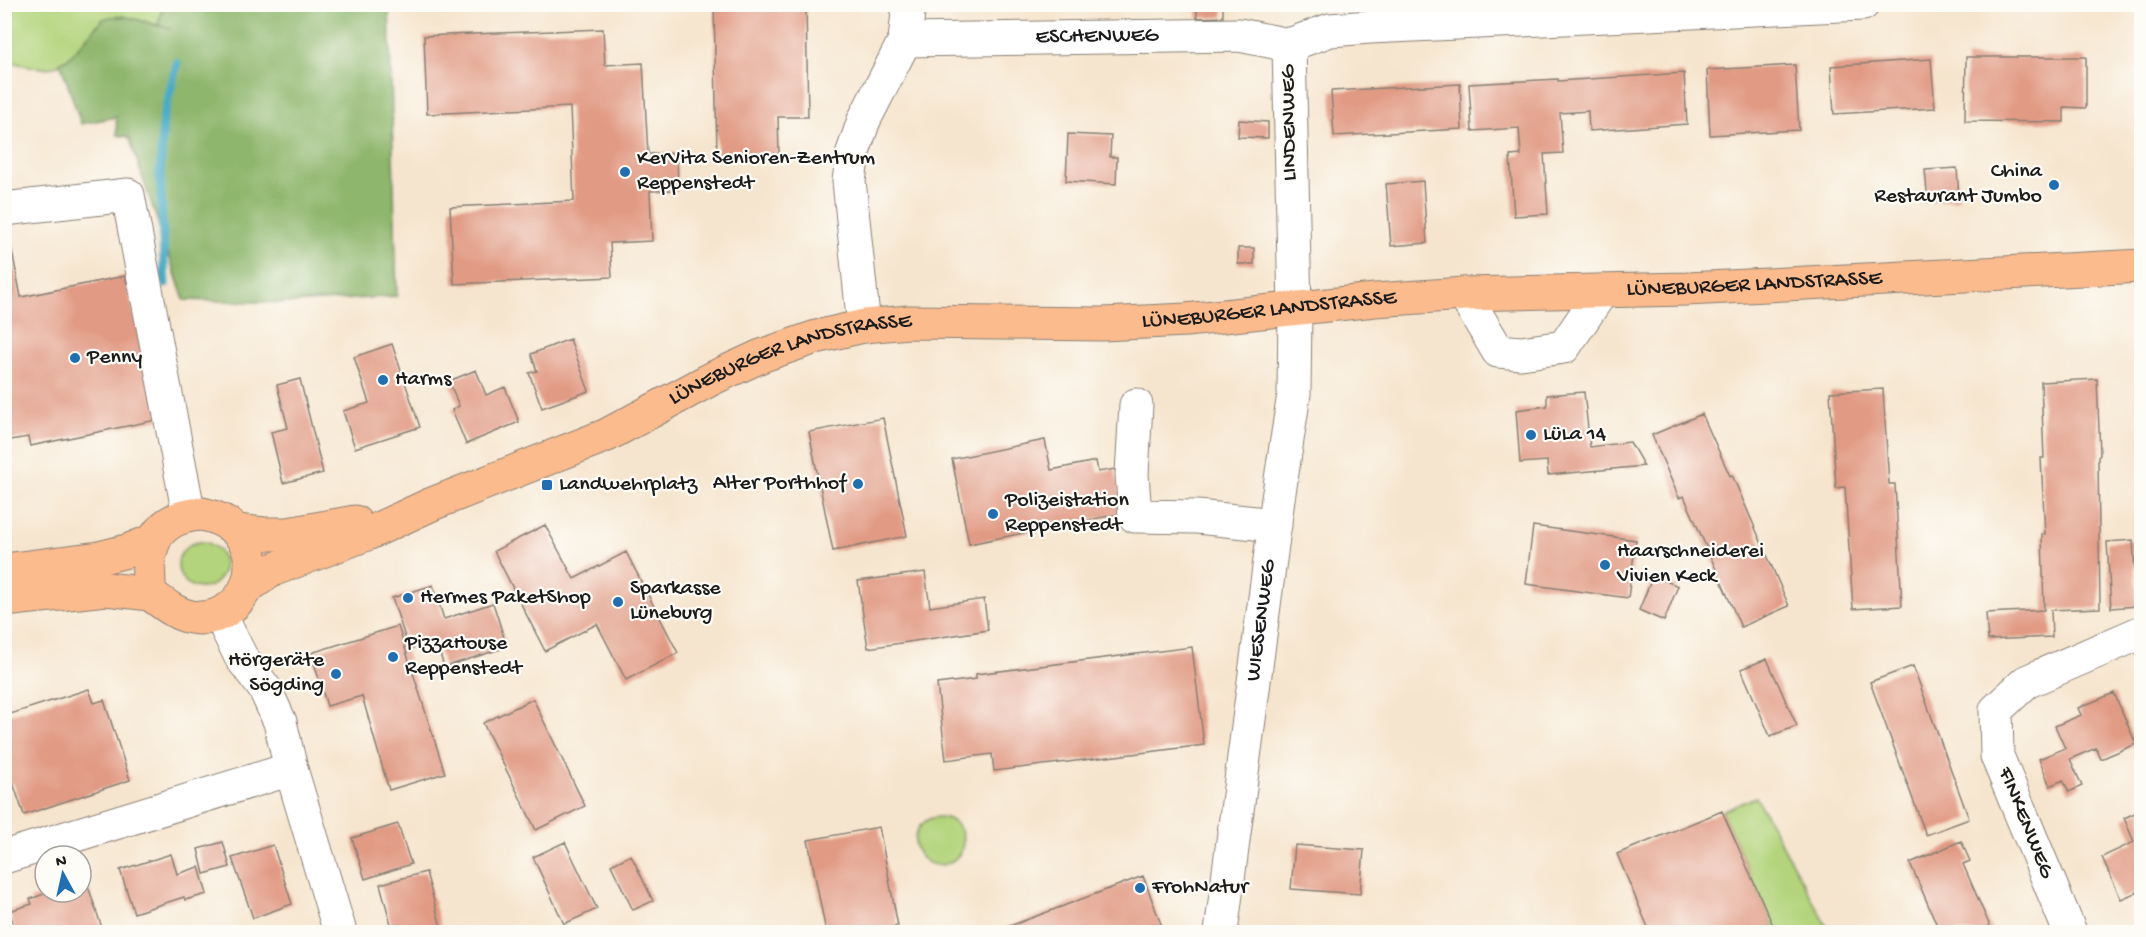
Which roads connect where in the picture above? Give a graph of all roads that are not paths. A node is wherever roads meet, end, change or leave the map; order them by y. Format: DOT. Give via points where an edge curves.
graph roads {
  1 [pos="909,4"];
  2 [pos="1863,4"];
  3 [pos="1758,7"];
  4 [pos="1370,16"];
  5 [pos="905,40"];
  6 [pos="1289,45"];
  7 [pos="4,209"];
  8 [pos="2142,266"];
  9 [pos="1602,291"];
  10 [pos="1464,294"];
  11 [pos="1295,310"];
  12 [pos="864,327"];
  13 [pos="1136,405"];
  14 [pos="432,504"];
  15 [pos="189,515"];
  16 [pos="1275,525"];
  17 [pos="237,531"];
  18 [pos="154,540"];
  19 [pos="4,570"];
  20 [pos="247,587"];
  21 [pos="150,594"];
  22 [pos="4,600"];
  23 [pos="222,613"];
  24 [pos="2142,632"];
  25 [pos="291,769"];
  26 [pos="4,857"];
  27 [pos="340,933"];
  28 [pos="1221,933"];
  29 [pos="2070,933"];
  1 -- 5 [label="street"];
  2 -- 3 [label="street, LINDENWEG"];
  3 -- 4 [label="street, LINDENWEG"];
  4 -- 6 [label="street, LINDENWEG"];
  5 -- 6 [label="street, ESCHENWEG" via="1239,35"];
  5 -- 12 [label="street" via="864,120 853,152 849,181"];
  6 -- 11 [label="street, LINDENWEG"];
  7 -- 15 [label="street" via="128,195"];
  8 -- 9 [label="main road, LÜNEBURGER LANDSTRASSE"];
  9 -- 10 [label="main road, LÜNEBURGER LANDSTRASSE"];
  9 -- 10 [label="street" via="1564,347 1521,353 1498,351"];
  10 -- 11 [label="main road, LÜNEBURGER LANDSTRASSE"];
  11 -- 12 [label="main road, LÜNEBURGER LANDSTRASSE" via="1103,324 909,322"];
  11 -- 16 [label="street, WIESENWEG" via="1294,394"];
  12 -- 14 [label="main road, LÜNEBURGER LANDSTRASSE" via="816,337 761,356 607,435"];
  13 -- 16 [label="street" via="1132,474 1135,516"];
  14 -- 17 [label="main road, LÜNEBURGER LANDSTRASSE" via="288,534"];
  14 -- 20 [label="main road, LÜNEBURGER LANDSTRASSE" via="368,534 272,570"];
  15 -- 17 [label="main road" via="216,517"];
  15 -- 18 [label="main road" via="163,528"];
  16 -- 28 [label="street, WIESENWEG"];
  17 -- 20 [label="main road" via="251,557"];
  18 -- 19 [label="main road" via="99,558"];
  18 -- 21 [label="main road" via="148,557"];
  20 -- 23 [label="main road" via="237,602"];
  21 -- 22 [label="main road" via="106,589"];
  21 -- 23 [label="main road" via="177,613 191,617"];
  23 -- 25 [label="street" via="241,657 265,689 280,722"];
  24 -- 29 [label="street, FINKENWEG" via="2026,682 1996,710 1997,756"];
  25 -- 26 [label="street"];
  25 -- 27 [label="street"];
}
